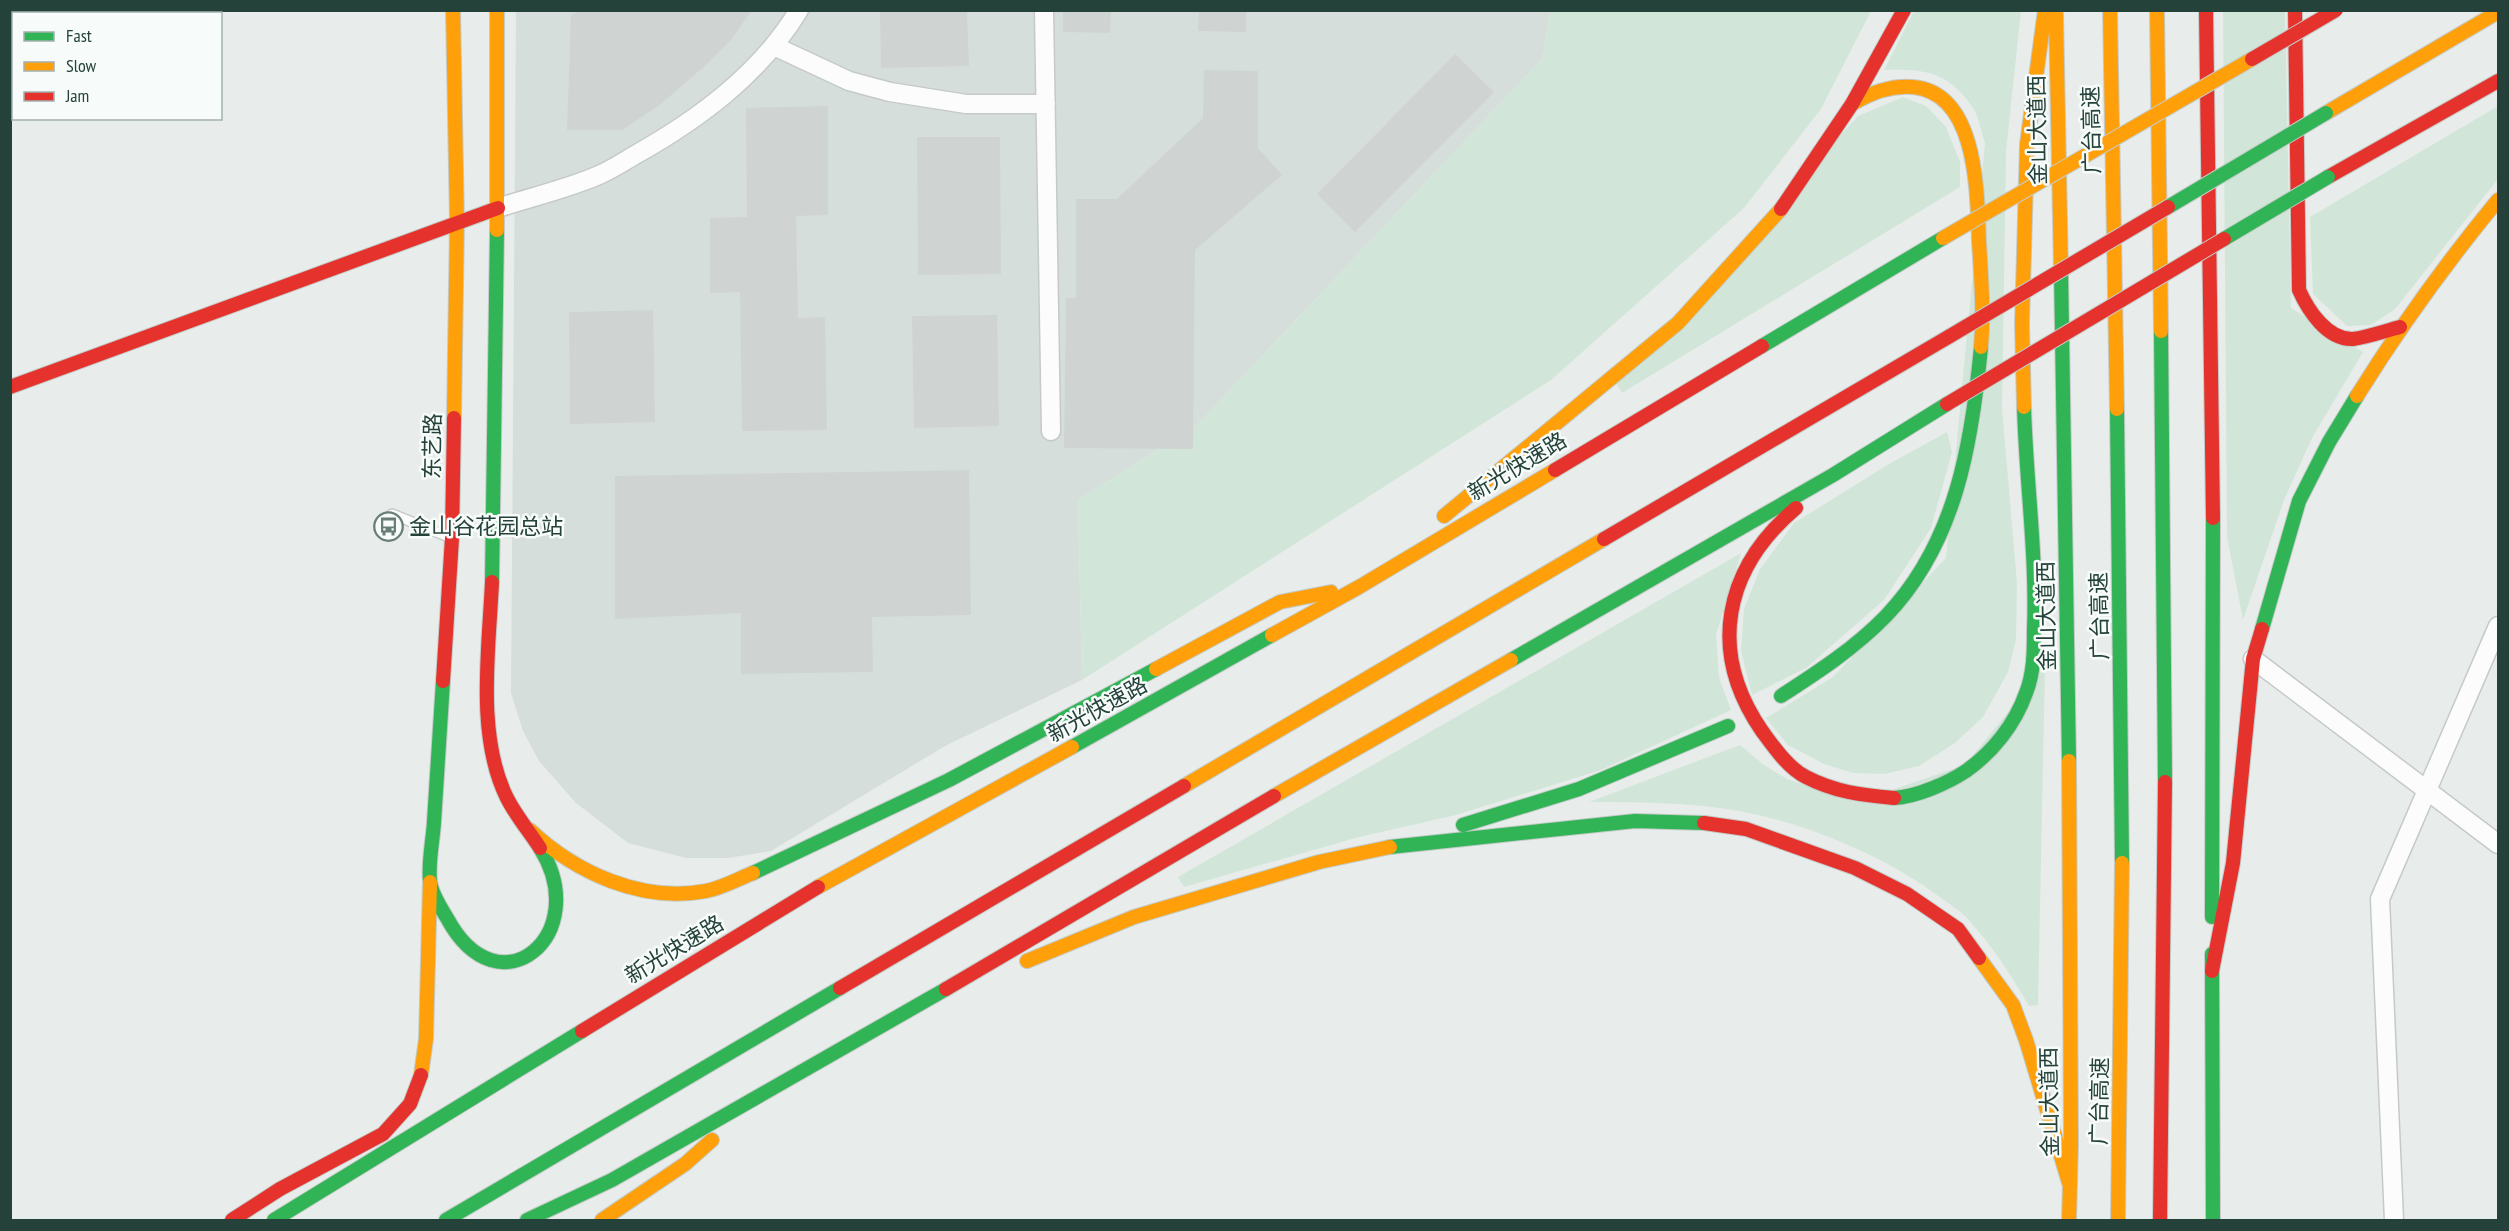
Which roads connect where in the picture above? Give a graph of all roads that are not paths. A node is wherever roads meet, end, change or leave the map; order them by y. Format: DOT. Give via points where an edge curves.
graph roads {
  1 [pos="453,10"];
  2 [pos="497,10"];
  3 [pos="799,10"];
  4 [pos="1044,10"];
  5 [pos="1905,10"];
  6 [pos="2045,10"];
  7 [pos="2056,10"];
  8 [pos="2109,10"];
  9 [pos="2157,10"];
  10 [pos="2206,10"];
  11 [pos="2295,10"];
  12 [pos="2336,10"];
  13 [pos="2499,12"];
  14 [pos="774,46"];
  15 [pos="2499,81"];
  16 [pos="1046,104"];
  17 [pos="1852,104"];
  18 [pos="2499,200"];
  19 [pos="498,207"];
  20 [pos="457,222"];
  21 [pos="2400,327"];
  22 [pos="10,387"];
  23 [pos="1051,431"];
  24 [pos="1833,475"];
  25 [pos="392,514"];
  26 [pos="452,538"];
  27 [pos="1359,587"];
  28 [pos="2499,626"];
  29 [pos="2253,659"];
  30 [pos="1781,696"];
  31 [pos="1728,726"];
  32 [pos="2427,790"];
  33 [pos="530,831"];
  34 [pos="2499,844"];
  35 [pos="1396,846"];
  36 [pos="430,882"];
  37 [pos="2212,971"];
  38 [pos="917,1006"];
  39 [pos="774,1086"];
  40 [pos="2070,1186"];
  41 [pos="232,1221"];
  42 [pos="274,1221"];
  43 [pos="446,1221"];
  44 [pos="527,1221"];
  45 [pos="602,1221"];
  46 [pos="2069,1221"];
  47 [pos="2118,1221"];
  48 [pos="2160,1221"];
  49 [pos="2213,1221"];
  50 [pos="2394,1221"];
  1 -- 20 [label="main road, 东艺路"];
  2 -- 19 [label="main road"];
  3 -- 14 [label="street"];
  4 -- 16 [label="street"];
  5 -- 17 [label="main road"];
  6 -- 24 [label="main road" via="2027,144 2022,324 2025,452 2036,590 2027,692 2012,724 1982,760 1948,783 1896,798 1846,793 1803,776 1774,748 1751,715 1728,645 1729,615 1754,554 1776,525"];
  7 -- 40 [label="main road, 金山大道西" via="2069,657"];
  8 -- 47 [label="main road, 广台高速" via="2122,782"];
  9 -- 48 [label="main road" via="2163,548"];
  10 -- 37 [label="main road" via="2213,541"];
  11 -- 21 [label="main road" via="2300,290 2307,311 2329,332 2351,339"];
  12 -- 27 [label="main road, 新光快速路, bridge" via="1942,238"];
  13 -- 43 [label="main road, bridge"];
  14 -- 16 [label="street" via="849,81 890,92 966,104"];
  14 -- 19 [label="street" via="711,108 677,132 600,175"];
  15 -- 24 [label="main road, bridge" via="2328,177"];
  16 -- 23 [label="street"];
  17 -- 27 [label="main road" via="1786,203 1678,322"];
  17 -- 30 [label="main road" via="1870,92 1917,87 1940,96 1954,112 1966,141 1976,184 1981,346 1958,488 1932,551 1905,595 1874,629 1834,662"];
  18 -- 21 [label="main road"];
  19 -- 20 [label="main road"];
  19 -- 33 [label="main road" via="494,530 486,703 507,796"];
  20 -- 22 [label="main road"];
  20 -- 26 [label="main road, 东艺路"];
  21 -- 29 [label="main road" via="2329,442 2298,501"];
  24 -- 38 [label="main road" via="1211,832"];
  25 -- 26 [label="lane"];
  26 -- 36 [label="main road, 东艺路"];
  27 -- 33 [label="main road" via="1280,602 949,780 765,868 707,891 662,894 608,881 549,848"];
  27 -- 42 [label="main road, 新光快速路" via="799,898"];
  28 -- 32 [label="street"];
  29 -- 32 [label="street"];
  29 -- 37 [label="main road" via="2233,863"];
  31 -- 35 [label="main road" via="1579,789"];
  32 -- 34 [label="street"];
  32 -- 50 [label="street" via="2380,899"];
  33 -- 36 [label="main road" via="548,858 557,896 553,927 530,955 509,962 477,957 452,930"];
  35 -- 38 [label="main road" via="1319,862 1134,917"];
  35 -- 40 [label="main road" via="1635,821 1694,822 1746,829 1855,868 1907,894 1958,930 2013,1005"];
  36 -- 41 [label="main road, 东艺路" via="426,1039 421,1078 410,1104 383,1134 280,1189"];
  37 -- 49 [label="main road"];
  38 -- 39 [label="main road"];
  39 -- 44 [label="main road" via="612,1180"];
  39 -- 45 [label="main road" via="685,1164"];
  40 -- 46 [label="main road, 金山大道西"];
}
